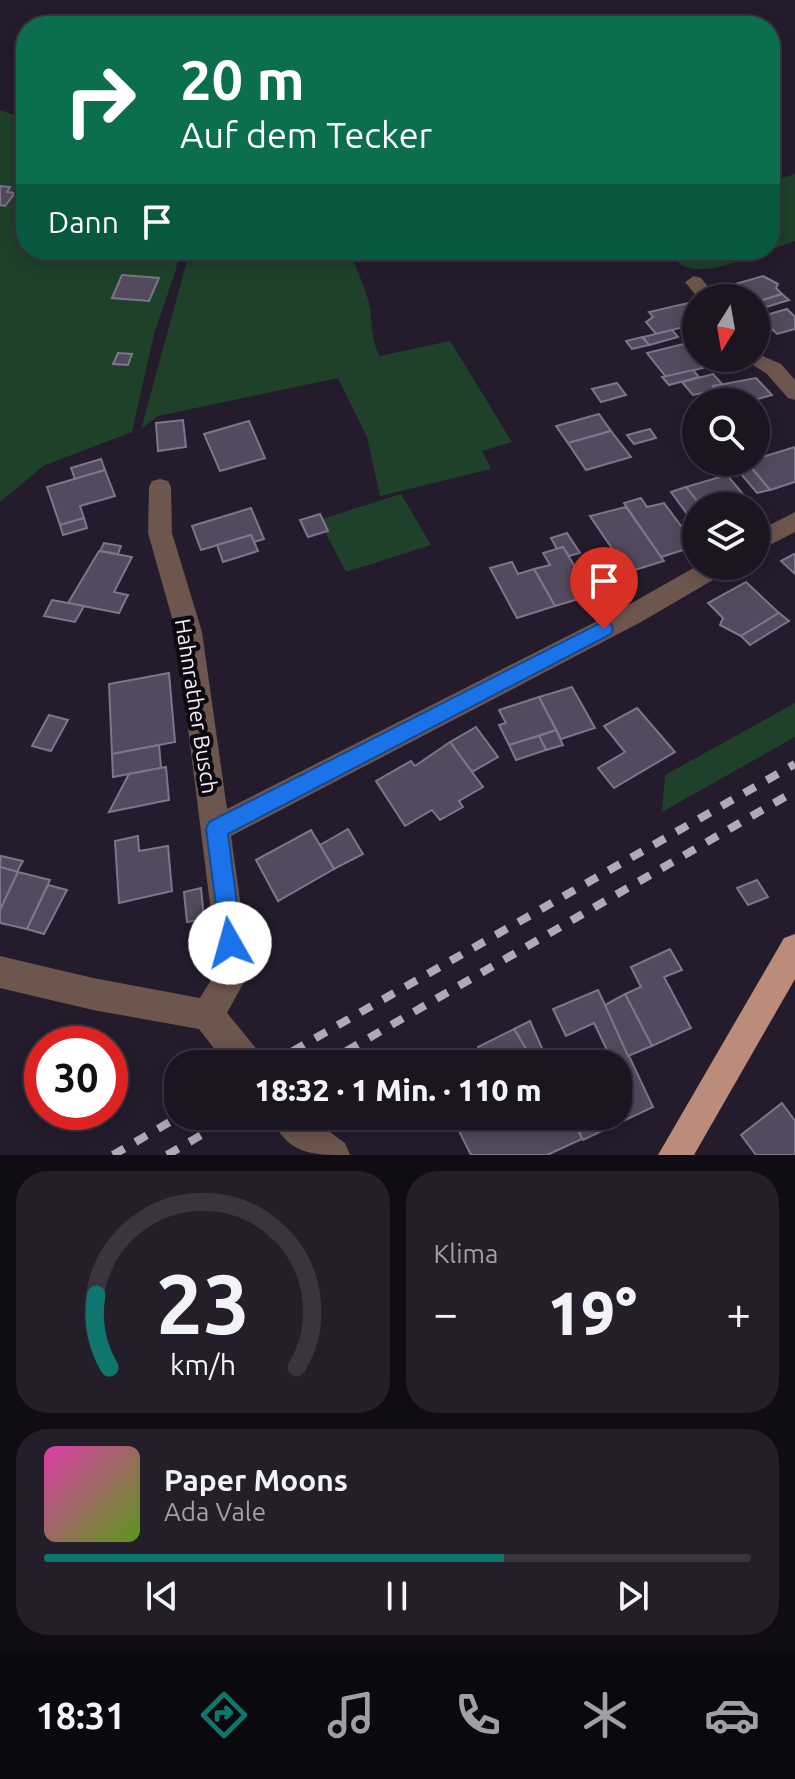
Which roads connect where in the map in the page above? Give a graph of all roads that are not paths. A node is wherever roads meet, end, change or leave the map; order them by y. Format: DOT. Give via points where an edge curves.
graph roads {
  1 [pos="770,367"];
  2 [pos="795,393"];
  3 [pos="160,487"];
  4 [pos="795,521"];
  5 [pos="770,535"];
  6 [pos="693,580"];
  7 [pos="216,829"];
  8 [pos="795,949"];
  9 [pos="0,972"];
  10 [pos="208,1015"];
  11 [pos="236,1050"];
  12 [pos="299,1130"];
  13 [pos="333,1155"];
  14 [pos="675,1155"];
  1 -- 2 [label="street"];
  3 -- 7 [label="street, Hahnrather Busch" via="160,533 189,632"];
  4 -- 5 [label="street"];
  6 -- 7 [label="street"];
  7 -- 10 [label="street, Hahnrather Busch" via="234,971"];
  8 -- 14 [label="main road"];
  9 -- 10 [label="street"];
  10 -- 11 [label="street"];
  12 -- 13 [label="street"];
}
